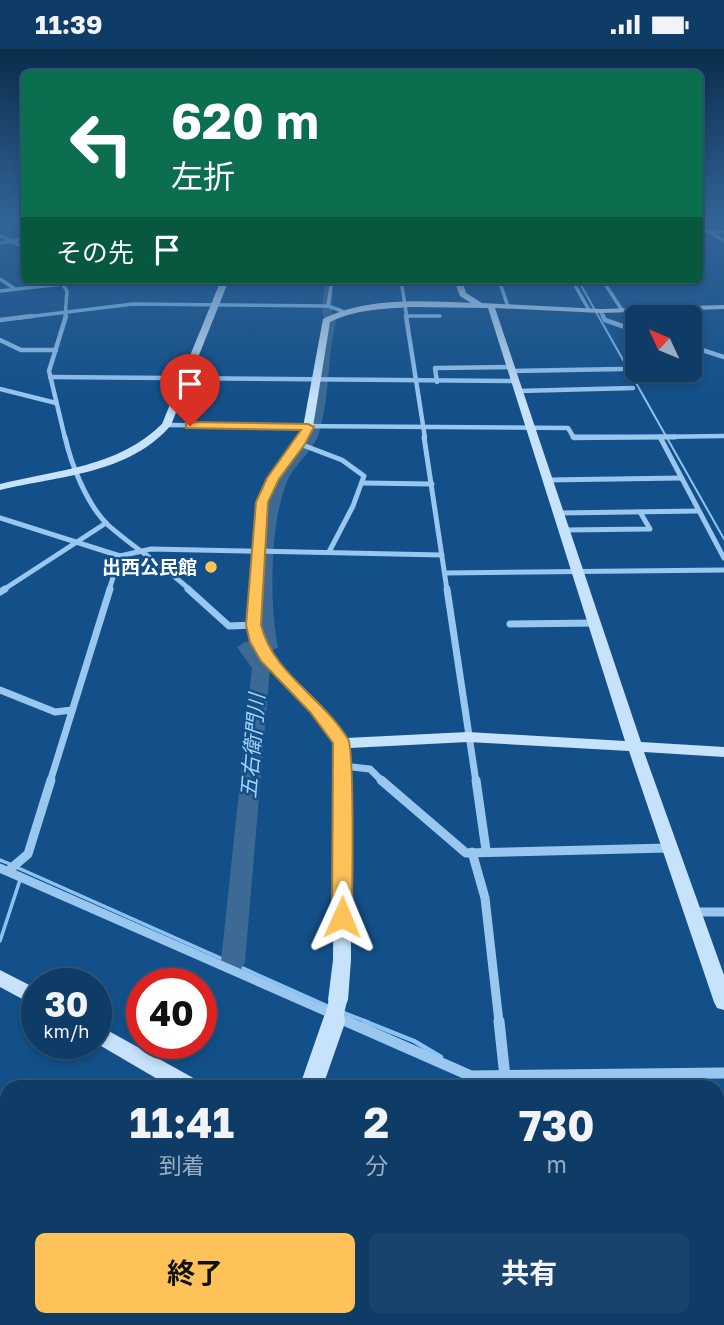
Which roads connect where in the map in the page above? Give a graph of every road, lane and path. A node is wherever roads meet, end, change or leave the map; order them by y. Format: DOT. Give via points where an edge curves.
graph roads {
  1 [pos="2,281"];
  2 [pos="36,284"];
  3 [pos="52,284"];
  4 [pos="62,284"];
  5 [pos="224,284"];
  6 [pos="331,284"];
  7 [pos="401,284"];
  8 [pos="459,284"];
  9 [pos="500,284"];
  10 [pos="574,284"];
  11 [pos="605,284"];
  12 [pos="39,287"];
  13 [pos="15,289"];
  14 [pos="0,291"];
  15 [pos="472,300"];
  16 [pos="216,305"];
  17 [pos="328,306"];
  18 [pos="404,306"];
  19 [pos="464,306"];
  20 [pos="481,306"];
  21 [pos="491,307"];
  22 [pos="508,307"];
  23 [pos="724,307"];
  24 [pos="589,310"];
  25 [pos="622,310"];
  26 [pos="67,311"];
  27 [pos="342,311"];
  28 [pos="600,311"];
  29 [pos="406,316"];
  30 [pos="440,316"];
  31 [pos="0,320"];
  32 [pos="625,327"];
  33 [pos="0,340"];
  34 [pos="56,349"];
  35 [pos="702,350"];
  36 [pos="724,355"];
  37 [pos="622,369"];
  38 [pos="50,377"];
  39 [pos="513,377"];
  40 [pos="186,379"];
  41 [pos="316,380"];
  42 [pos="437,381"];
  43 [pos="417,382"];
  44 [pos="633,388"];
  45 [pos="0,389"];
  46 [pos="55,403"];
  47 [pos="166,425"];
  48 [pos="308,427"];
  49 [pos="531,428"];
  50 [pos="423,429"];
  51 [pos="724,436"];
  52 [pos="660,437"];
  53 [pos="300,444"];
  54 [pos="73,470"];
  55 [pos="681,478"];
  56 [pos="548,480"];
  57 [pos="363,482"];
  58 [pos="432,484"];
  59 [pos="0,487"];
  60 [pos="698,510"];
  61 [pos="640,512"];
  62 [pos="560,513"];
  63 [pos="0,518"];
  64 [pos="106,523"];
  65 [pos="565,530"];
  66 [pos="76,542"];
  67 [pos="141,549"];
  68 [pos="259,550"];
  69 [pos="329,552"];
  70 [pos="442,555"];
  71 [pos="120,556"];
  72 [pos="724,558"];
  73 [pos="724,570"];
  74 [pos="579,572"];
  75 [pos="445,573"];
  76 [pos="0,592"];
  77 [pos="596,623"];
  78 [pos="510,624"];
  79 [pos="254,625"];
  80 [pos="0,690"];
  81 [pos="72,711"];
  82 [pos="468,737"];
  83 [pos="342,743"];
  84 [pos="635,748"];
  85 [pos="724,751"];
  86 [pos="343,766"];
  87 [pos="672,848"];
  88 [pos="486,850"];
  89 [pos="472,852"];
  90 [pos="4,870"];
  91 [pos="694,912"];
  92 [pos="724,912"];
  93 [pos="0,978"];
  94 [pos="21,990"];
  95 [pos="724,1002"];
  96 [pos="112,1042"];
  97 [pos="724,1073"];
  98 [pos="472,1076"];
  99 [pos="505,1077"];
  100 [pos="178,1080"];
  101 [pos="314,1080"];
  102 [pos="477,1080"];
  1 -- 13 [label="street"];
  2 -- 12 [label="street"];
  3 -- 12 [label="street"];
  4 -- 26 [label="street"];
  5 -- 16 [label="street"];
  6 -- 17 [label="street"];
  7 -- 18 [label="street"];
  8 -- 15 [label="street"];
  9 -- 22 [label="street"];
  10 -- 24 [label="street"];
  11 -- 25 [label="street"];
  12 -- 13 [label="street"];
  13 -- 14 [label="street"];
  15 -- 19 [label="street"];
  15 -- 20 [label="street"];
  16 -- 17 [label="street"];
  16 -- 26 [label="street" via="133,304"];
  16 -- 40 [label="street"];
  17 -- 27 [label="street"];
  18 -- 19 [label="street"];
  18 -- 27 [label="street"];
  18 -- 29 [label="street"];
  19 -- 20 [label="street"];
  20 -- 21 [label="street"];
  21 -- 22 [label="street"];
  21 -- 39 [label="street"];
  22 -- 24 [label="street"];
  23 -- 25 [label="street"];
  24 -- 28 [label="street"];
  25 -- 28 [label="street"];
  26 -- 31 [label="street"];
  26 -- 34 [label="street"];
  27 -- 41 [label="street" via="324,325"];
  28 -- 32 [label="street" via="605,320"];
  29 -- 30 [label="street"];
  29 -- 43 [label="street"];
  33 -- 34 [label="street" via="21,350"];
  34 -- 38 [label="street"];
  35 -- 36 [label="street"];
  37 -- 39 [label="street"];
  38 -- 40 [label="street"];
  38 -- 46 [label="street"];
  39 -- 42 [label="street"];
  39 -- 42 [label="street" via="435,368"];
  39 -- 44 [label="street"];
  39 -- 49 [label="street"];
  40 -- 41 [label="street"];
  40 -- 47 [label="street"];
  41 -- 43 [label="street"];
  41 -- 48 [label="street"];
  42 -- 43 [label="street"];
  43 -- 50 [label="street"];
  45 -- 46 [label="street"];
  46 -- 54 [label="street"];
  47 -- 48 [label="street"];
  47 -- 54 [label="street" via="154,440 134,452"];
  48 -- 50 [label="street"];
  48 -- 53 [label="street"];
  49 -- 50 [label="street"];
  49 -- 52 [label="street" via="568,428 574,438"];
  49 -- 56 [label="street"];
  50 -- 58 [label="street"];
  51 -- 52 [label="street"];
  52 -- 55 [label="street"];
  53 -- 57 [label="street" via="353,466 364,476"];
  53 -- 68 [label="street" via="273,478 262,502"];
  54 -- 59 [label="street"];
  54 -- 64 [label="street"];
  55 -- 56 [label="street"];
  55 -- 60 [label="street"];
  56 -- 62 [label="street"];
  57 -- 58 [label="street"];
  57 -- 69 [label="street" via="358,502"];
  58 -- 70 [label="street"];
  60 -- 61 [label="street"];
  60 -- 72 [label="street"];
  61 -- 62 [label="street"];
  61 -- 65 [label="street" via="650,529"];
  62 -- 65 [label="street"];
  63 -- 66 [label="street"];
  64 -- 66 [label="street"];
  64 -- 67 [label="street"];
  65 -- 74 [label="street"];
  66 -- 71 [label="street"];
  66 -- 76 [label="street"];
  67 -- 68 [label="street"];
  67 -- 71 [label="street"];
  67 -- 79 [label="street" via="229,626"];
  68 -- 69 [label="street"];
  68 -- 79 [label="street"];
  69 -- 70 [label="street"];
  70 -- 75 [label="street"];
  71 -- 81 [label="street"];
  73 -- 74 [label="street"];
  74 -- 75 [label="street"];
  74 -- 77 [label="street"];
  75 -- 82 [label="street"];
  77 -- 78 [label="street"];
  77 -- 84 [label="street"];
  79 -- 83 [label="street" via="267,657"];
  80 -- 81 [label="street" via="55,712"];
  81 -- 90 [label="street" via="28,854"];
  82 -- 83 [label="street"];
  82 -- 84 [label="street"];
  82 -- 88 [label="street"];
  83 -- 86 [label="street"];
  84 -- 85 [label="street"];
  84 -- 87 [label="street"];
  86 -- 89 [label="street" via="370,769 466,853"];
  86 -- 101 [label="street, bridge" via="342,960 338,1000"];
  87 -- 88 [label="street"];
  87 -- 91 [label="street"];
  88 -- 89 [label="street"];
  89 -- 99 [label="street" via="485,898"];
  90 -- 98 [label="street"];
  91 -- 92 [label="street"];
  91 -- 95 [label="street"];
  93 -- 94 [label="street"];
  96 -- 100 [label="street"];
  97 -- 99 [label="street"];
  98 -- 99 [label="street"];
  98 -- 102 [label="street"];
}
